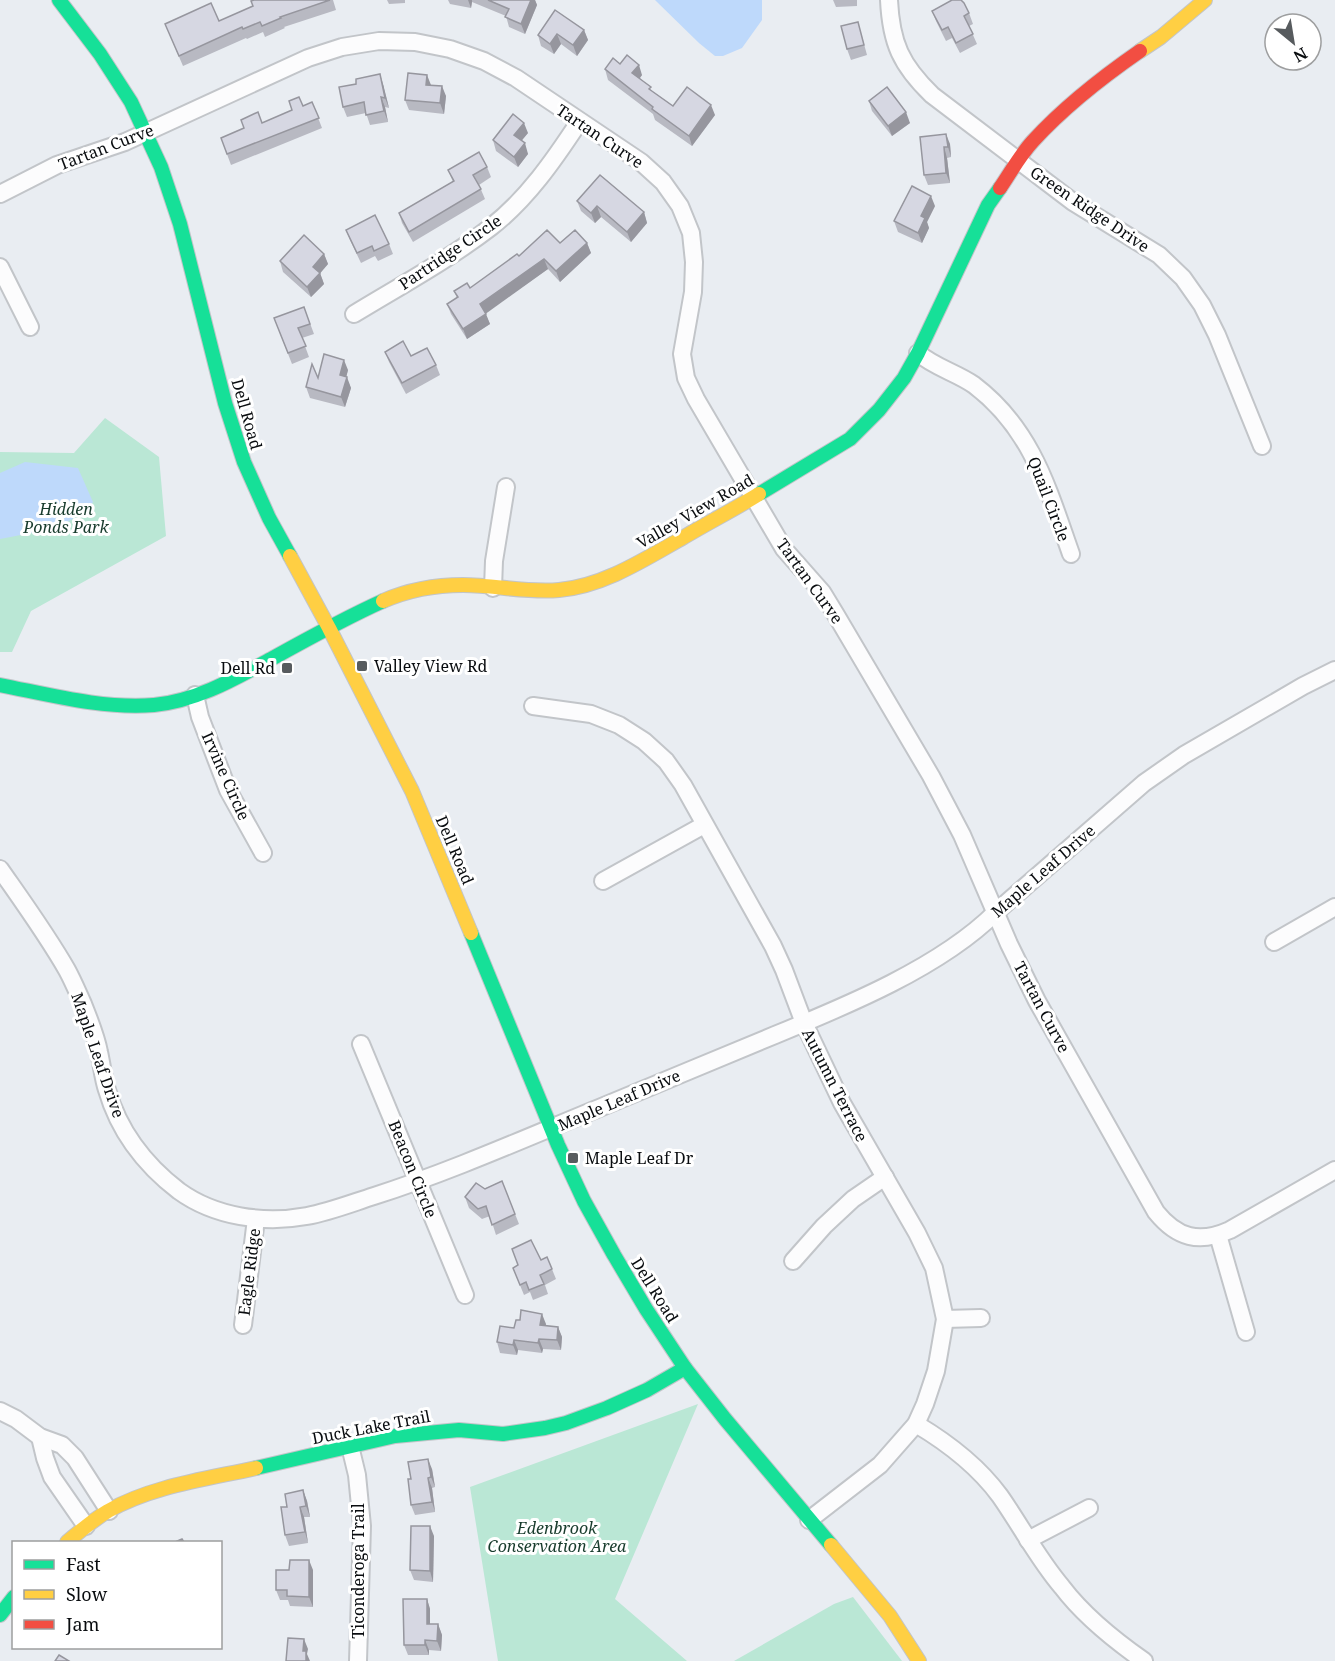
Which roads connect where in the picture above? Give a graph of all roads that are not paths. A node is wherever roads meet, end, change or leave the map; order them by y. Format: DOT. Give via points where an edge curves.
graph roads {
  1 [pos="59,0"];
  2 [pos="889,0"];
  3 [pos="1205,0"];
  4 [pos="579,122"];
  5 [pos="145,132"];
  6 [pos="1018,161"];
  7 [pos="0,194"];
  8 [pos="0,267"];
  9 [pos="354,314"];
  10 [pos="30,327"];
  11 [pos="918,353"];
  12 [pos="1262,446"];
  13 [pos="506,487"];
  14 [pos="754,497"];
  15 [pos="1071,555"];
  16 [pos="493,588"];
  17 [pos="329,628"];
  18 [pos="1335,670"];
  19 [pos="0,685"];
  20 [pos="195,695"];
  21 [pos="533,706"];
  22 [pos="705,825"];
  23 [pos="263,854"];
  24 [pos="0,869"];
  25 [pos="603,881"];
  26 [pos="1335,907"];
  27 [pos="996,912"];
  28 [pos="1274,942"];
  29 [pos="804,1023"];
  30 [pos="361,1044"];
  31 [pos="551,1128"];
  32 [pos="1335,1170"];
  33 [pos="885,1177"];
  34 [pos="418,1182"];
  35 [pos="256,1219"];
  36 [pos="1218,1236"];
  37 [pos="793,1261"];
  38 [pos="465,1295"];
  39 [pos="981,1318"];
  40 [pos="945,1319"];
  41 [pos="243,1325"];
  42 [pos="1246,1332"];
  43 [pos="685,1368"];
  44 [pos="0,1411"];
  45 [pos="916,1424"];
  46 [pos="40,1437"];
  47 [pos="350,1446"];
  48 [pos="1089,1508"];
  49 [pos="110,1511"];
  50 [pos="809,1520"];
  51 [pos="86,1526"];
  52 [pos="1028,1540"];
  53 [pos="69,1541"];
  54 [pos="12,1600"];
  55 [pos="0,1615"];
  56 [pos="358,1661"];
  57 [pos="919,1661"];
  58 [pos="1144,1661"];
  1 -- 5 [label="street, Dell Road" via="100,54"];
  2 -- 6 [label="street, Green Ridge Drive" via="894,37 915,78"];
  3 -- 6 [label="street, Valley View Road" via="1076,98"];
  4 -- 5 [label="street, Tartan Curve" via="484,61 415,42 379,41 308,58"];
  4 -- 9 [label="street, Partridge Circle" via="552,163 492,226"];
  4 -- 14 [label="street, Tartan Curve" via="641,162 663,182 680,206 691,233 694,262 682,354 686,378"];
  5 -- 7 [label="street, Tartan Curve" via="57,165"];
  5 -- 17 [label="street, Dell Road" via="180,224 225,403 244,462"];
  6 -- 11 [label="street, Valley View Road" via="988,205"];
  6 -- 12 [label="street, Green Ridge Drive" via="1073,202 1159,255 1183,278 1217,335"];
  8 -- 10 [label="street"];
  11 -- 14 [label="street, Valley View Road" via="879,410 850,439"];
  11 -- 15 [label="street, Quail Circle" via="973,384 1017,429 1047,486"];
  13 -- 16 [label="street"];
  14 -- 16 [label="street, Valley View Road" via="643,560 591,583 560,590"];
  14 -- 27 [label="street, Tartan Curve" via="784,549 822,592 931,776"];
  16 -- 17 [label="street, Valley View Road" via="464,585 418,589 396,595"];
  17 -- 20 [label="street, Valley View Road" via="218,687"];
  17 -- 31 [label="street, Dell Road" via="412,791"];
  18 -- 27 [label="street, Maple Leaf Drive" via="1184,755 1144,783"];
  19 -- 20 [label="street, Valley View Road" via="101,705 158,705"];
  20 -- 23 [label="street, Irvine Circle" via="228,790"];
  21 -- 22 [label="street, Autumn Terrace" via="591,714 644,741 666,761"];
  22 -- 25 [label="street"];
  22 -- 29 [label="street, Autumn Terrace" via="773,946"];
  24 -- 35 [label="street, Maple Leaf Drive" via="68,972 99,1049 106,1089 135,1148 156,1173 182,1193 211,1208"];
  26 -- 28 [label="street"];
  27 -- 29 [label="street, Maple Leaf Drive" via="980,928 933,959"];
  27 -- 36 [label="street, Tartan Curve" via="1037,1001 1156,1212 1181,1233 1197,1238"];
  29 -- 31 [label="street, Maple Leaf Drive"];
  29 -- 33 [label="street, Autumn Terrace" via="842,1103"];
  30 -- 34 [label="street, Beacon Circle"];
  31 -- 34 [label="street, Maple Leaf Drive"];
  31 -- 43 [label="street, Dell Road" via="614,1255"];
  32 -- 36 [label="street"];
  33 -- 37 [label="street" via="853,1199"];
  33 -- 40 [label="street, Autumn Terrace" via="934,1268"];
  34 -- 35 [label="street, Maple Leaf Drive" via="308,1216"];
  34 -- 38 [label="street, Beacon Circle"];
  35 -- 41 [label="street, Eagle Ridge"];
  36 -- 42 [label="street"];
  39 -- 40 [label="street"];
  40 -- 45 [label="street, Autumn Terrace" via="936,1371"];
  43 -- 47 [label="street, Duck Lake Trail" via="604,1410 542,1429 500,1434 433,1431"];
  43 -- 50 [label="street, Dell Road"];
  44 -- 46 [label="street"];
  45 -- 50 [label="street, Autumn Terrace" via="880,1465"];
  45 -- 52 [label="street" via="943,1440 973,1466 998,1494"];
  46 -- 49 [label="street" via="62,1445 75,1458"];
  46 -- 51 [label="street" via="52,1477"];
  47 -- 49 [label="street, Duck Lake Trail" via="162,1489"];
  47 -- 56 [label="street, Ticonderoga Trail" via="362,1526"];
  48 -- 52 [label="street"];
  49 -- 51 [label="street, Duck Lake Trail"];
  50 -- 57 [label="street, Dell Road" via="890,1616"];
  51 -- 53 [label="street, Duck Lake Trail"];
  52 -- 58 [label="street" via="1062,1588 1093,1620"];
  54 -- 55 [label="street"];
}
